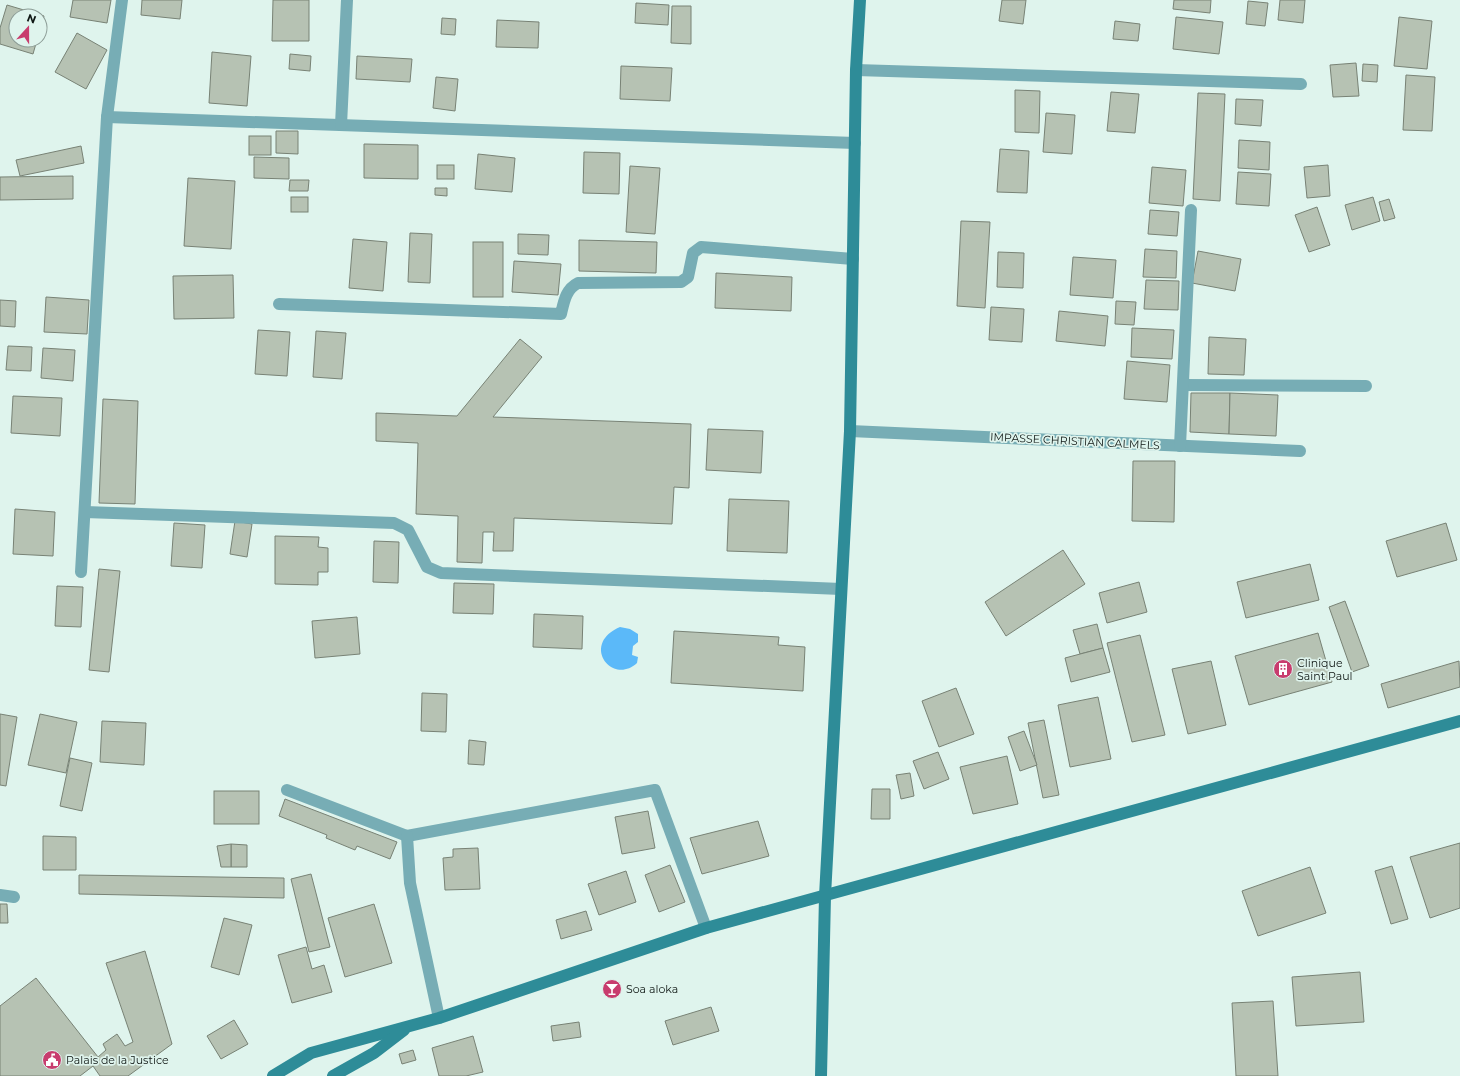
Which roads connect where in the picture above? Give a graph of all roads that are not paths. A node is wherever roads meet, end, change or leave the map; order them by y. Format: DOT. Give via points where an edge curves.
graph roads {
  1 [pos="122,0"];
  2 [pos="347,0"];
  3 [pos="860,0"];
  4 [pos="856,70"];
  5 [pos="1301,84"];
  6 [pos="107,118"];
  7 [pos="341,126"];
  8 [pos="855,143"];
  9 [pos="1191,210"];
  10 [pos="853,258"];
  11 [pos="279,304"];
  12 [pos="1184,385"];
  13 [pos="1366,386"];
  14 [pos="850,431"];
  15 [pos="1180,446"];
  16 [pos="1300,451"];
  17 [pos="85,512"];
  18 [pos="81,572"];
  19 [pos="841,589"];
  20 [pos="1460,721"];
  21 [pos="288,790"];
  22 [pos="407,836"];
  23 [pos="0,895"];
  24 [pos="825,896"];
  25 [pos="14,897"];
  26 [pos="706,928"];
  27 [pos="439,1018"];
  28 [pos="408,1027"];
  29 [pos="273,1076"];
  30 [pos="333,1076"];
  31 [pos="821,1076"];
  1 -- 6 [label="street"];
  2 -- 7 [label="street"];
  3 -- 4 [label="street"];
  4 -- 5 [label="street"];
  4 -- 8 [label="street"];
  6 -- 7 [label="street"];
  6 -- 17 [label="street"];
  7 -- 8 [label="street"];
  8 -- 10 [label="street"];
  9 -- 12 [label="street"];
  10 -- 11 [label="street" via="701,247 693,253 688,277 681,282 578,283 571,287 561,314"];
  10 -- 14 [label="street"];
  12 -- 13 [label="street"];
  12 -- 15 [label="street"];
  14 -- 15 [label="street, IMPASSE CHRISTIAN CALMELS"];
  14 -- 19 [label="street"];
  15 -- 16 [label="street, IMPASSE CHRISTIAN CALMELS"];
  17 -- 18 [label="street"];
  17 -- 19 [label="street" via="394,523 408,530 427,567 441,573"];
  19 -- 24 [label="street"];
  20 -- 24 [label="street"];
  21 -- 22 [label="street"];
  22 -- 26 [label="street" via="655,790"];
  22 -- 27 [label="street" via="410,883"];
  23 -- 25 [label="street"];
  24 -- 26 [label="street"];
  24 -- 31 [label="street"];
  26 -- 27 [label="street"];
  27 -- 28 [label="street"];
  28 -- 29 [label="street" via="311,1053"];
  28 -- 30 [label="street" via="374,1053"];
}
